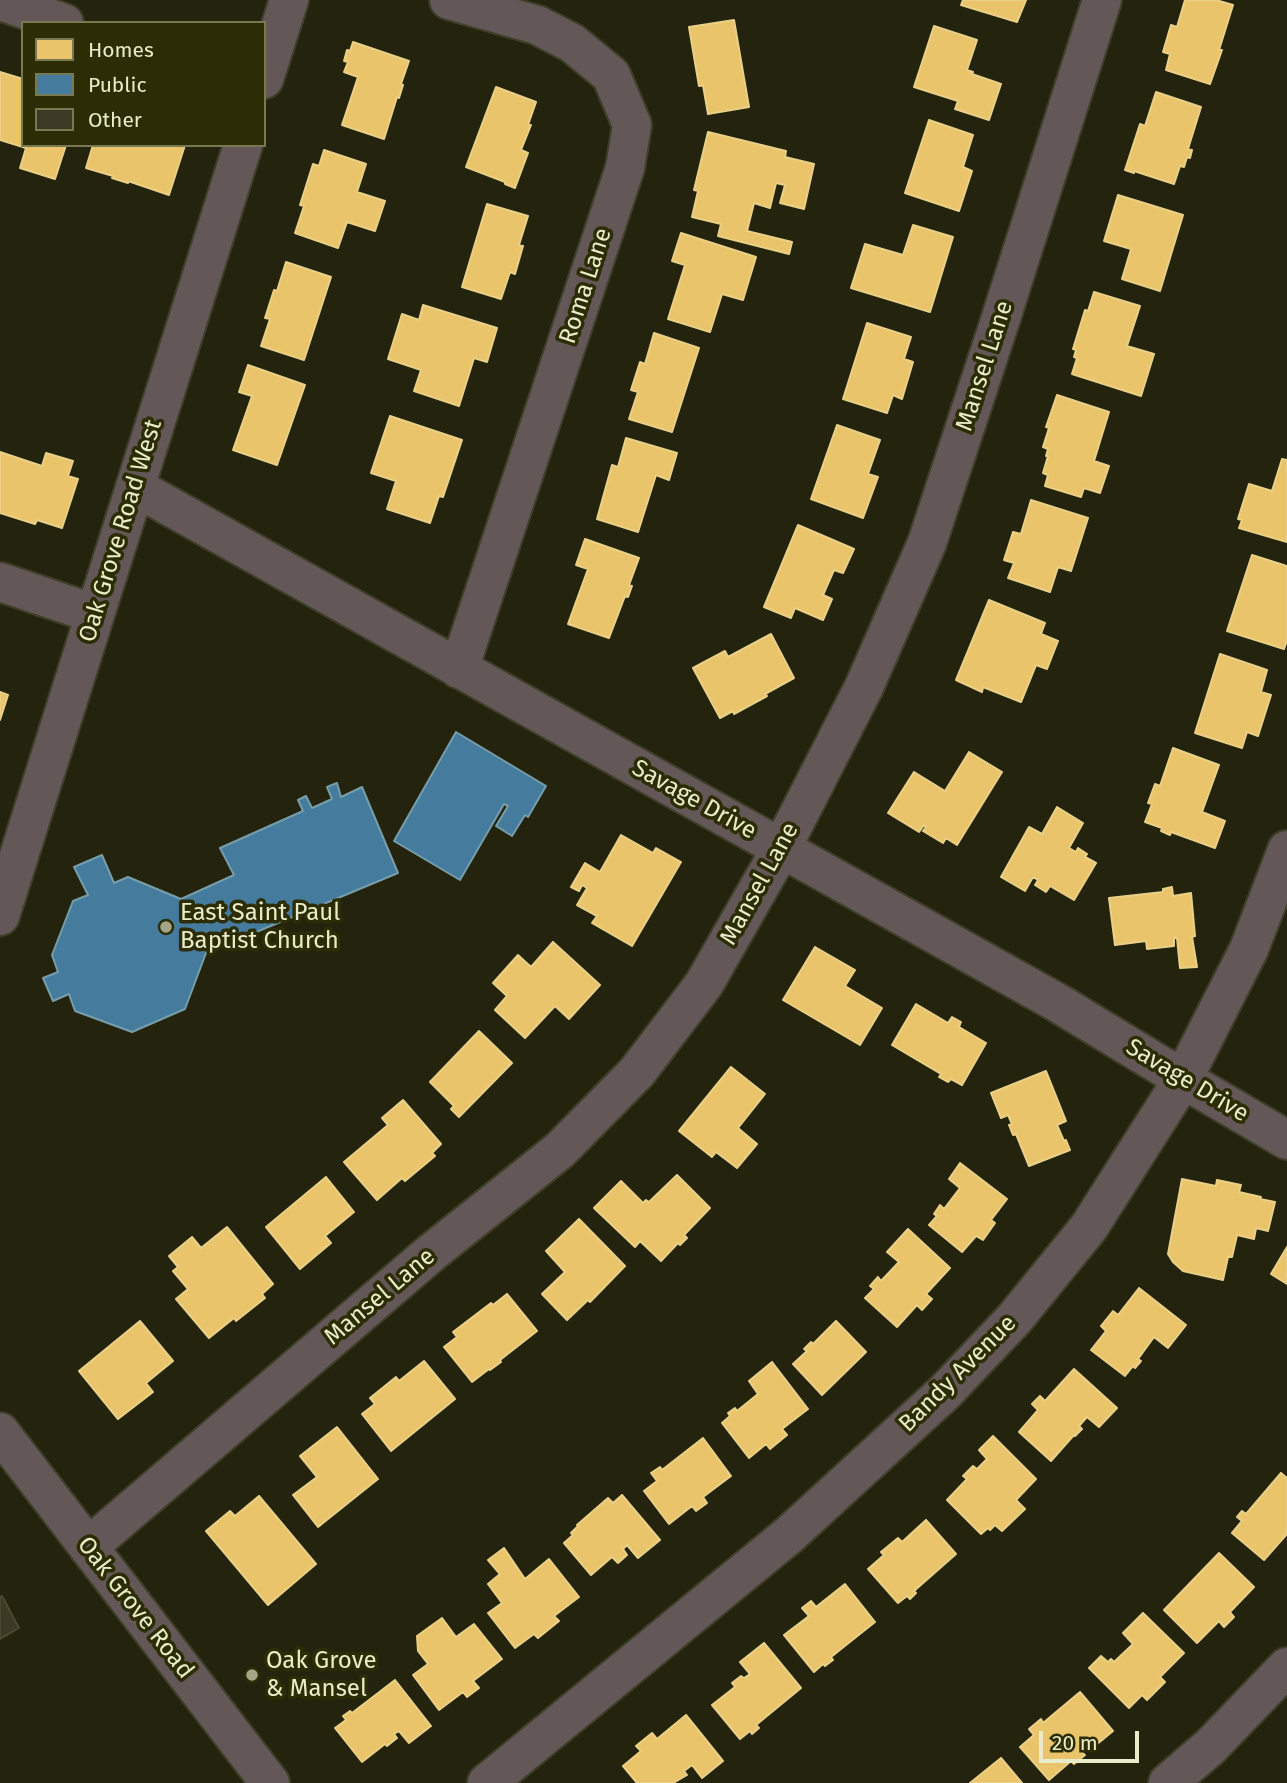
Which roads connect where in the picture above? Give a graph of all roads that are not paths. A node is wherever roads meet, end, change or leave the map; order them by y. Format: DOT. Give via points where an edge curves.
graph roads {
  1 [pos="289,0"];
  2 [pos="449,0"];
  3 [pos="1102,0"];
  4 [pos="0,1"];
  5 [pos="58,21"];
  6 [pos="266,73"];
  7 [pos="242,147"];
  8 [pos="135,487"];
  9 [pos="0,582"];
  10 [pos="95,614"];
  11 [pos="459,669"];
  12 [pos="781,849"];
  13 [pos="1287,850"];
  14 [pos="0,916"];
  15 [pos="1182,1079"];
  16 [pos="1287,1140"];
  17 [pos="0,1432"];
  18 [pos="88,1547"];
  19 [pos="1287,1667"];
  20 [pos="270,1783"];
  21 [pos="487,1783"];
  22 [pos="1168,1783"];
  1 -- 6 [label="street"];
  2 -- 11 [label="street, Roma Lane" via="537,25 572,43 611,75 632,125 625,168"];
  3 -- 12 [label="street, Mansel Lane" via="927,543 864,687"];
  4 -- 5 [label="street"];
  7 -- 8 [label="street, Oak Grove Road West"];
  8 -- 10 [label="street, Oak Grove Road West"];
  8 -- 11 [label="street, Savage Drive"];
  9 -- 10 [label="street"];
  10 -- 14 [label="street, Oak Grove Road West"];
  11 -- 12 [label="street, Savage Drive"];
  12 -- 15 [label="street, Savage Drive" via="1058,1003"];
  12 -- 18 [label="street, Mansel Lane" via="704,984 637,1072 570,1141"];
  13 -- 15 [label="street, Bandy Avenue" via="1249,949"];
  15 -- 16 [label="street, Savage Drive"];
  15 -- 21 [label="street, Bandy Avenue" via="1089,1227 1015,1318 945,1392 789,1535"];
  17 -- 18 [label="street, Oak Grove Road"];
  18 -- 20 [label="street, Oak Grove Road"];
  19 -- 22 [label="street"];
}
